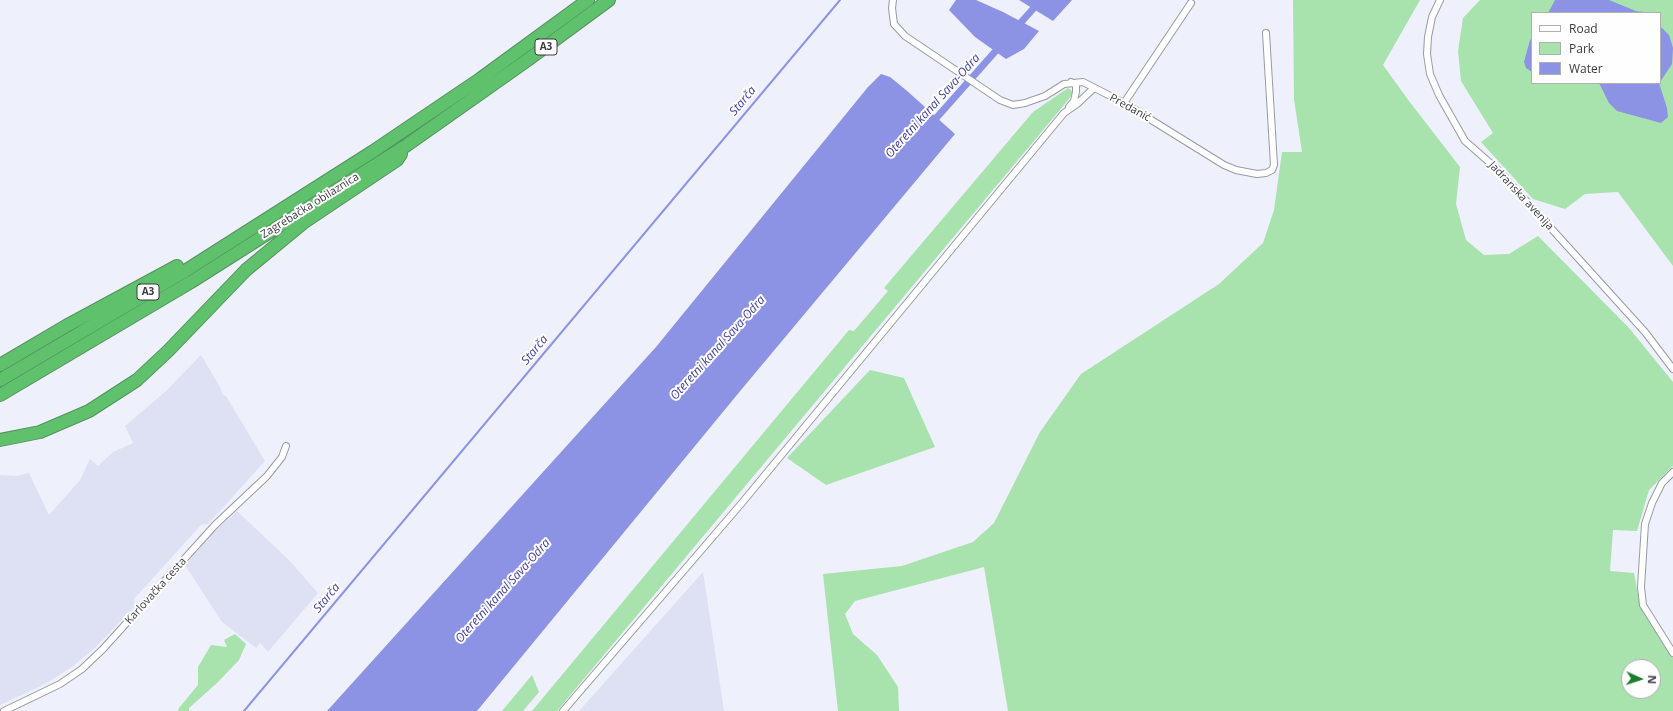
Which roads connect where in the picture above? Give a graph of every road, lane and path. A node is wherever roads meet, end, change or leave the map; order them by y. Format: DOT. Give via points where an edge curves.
graph roads {
  1 [pos="588,0"];
  2 [pos="609,0"];
  3 [pos="893,0"];
  4 [pos="1440,0"];
  5 [pos="1191,3"];
  6 [pos="1266,33"];
  7 [pos="1071,82"];
  8 [pos="1094,88"];
  9 [pos="1124,102"];
  10 [pos="1064,113"];
  11 [pos="407,145"];
  12 [pos="295,202"];
  13 [pos="0,365"];
  14 [pos="1673,369"];
  15 [pos="0,380"];
  16 [pos="0,395"];
  17 [pos="0,440"];
  18 [pos="286,446"];
  19 [pos="1673,472"];
  20 [pos="1673,653"];
  21 [pos="4,711"];
  22 [pos="563,711"];
  1 -- 12 [label="highway, Zagrebačka obilaznica / A3" via="420,120"];
  2 -- 11 [label="highway, Zagrebačka obilaznica / A3"];
  3 -- 7 [label="street" via="894,24 905,36 1000,100 1013,105 1026,103"];
  4 -- 14 [label="street, Jadranska avenija" via="1432,17 1428,36 1430,74 1465,141 1497,169 1645,332"];
  5 -- 9 [label="street"];
  6 -- 9 [label="street, Predanić" via="1274,165 1272,170 1266,173 1236,170 1224,165"];
  7 -- 8 [label="street, Predanić" via="1083,82"];
  7 -- 10 [label="street" via="1076,85 1075,97"];
  8 -- 9 [label="street, Predanić"];
  8 -- 10 [label="street"];
  10 -- 22 [label="street" via="741,504"];
  11 -- 16 [label="highway, Zagrebačka obilaznica / A3" via="191,282"];
  11 -- 17 [label="highway" via="397,160 303,223 246,270 168,351 136,380 89,411 40,432"];
  12 -- 13 [label="highway" via="263,213 183,263"];
  12 -- 15 [label="highway, Zagrebačka obilaznica / A3" via="185,271"];
  18 -- 21 [label="street, Karlovačka cesta" via="282,457 266,476 215,525 92,660 60,684"];
  19 -- 20 [label="street" via="1662,484 1645,524 1641,587 1643,605"];
}
